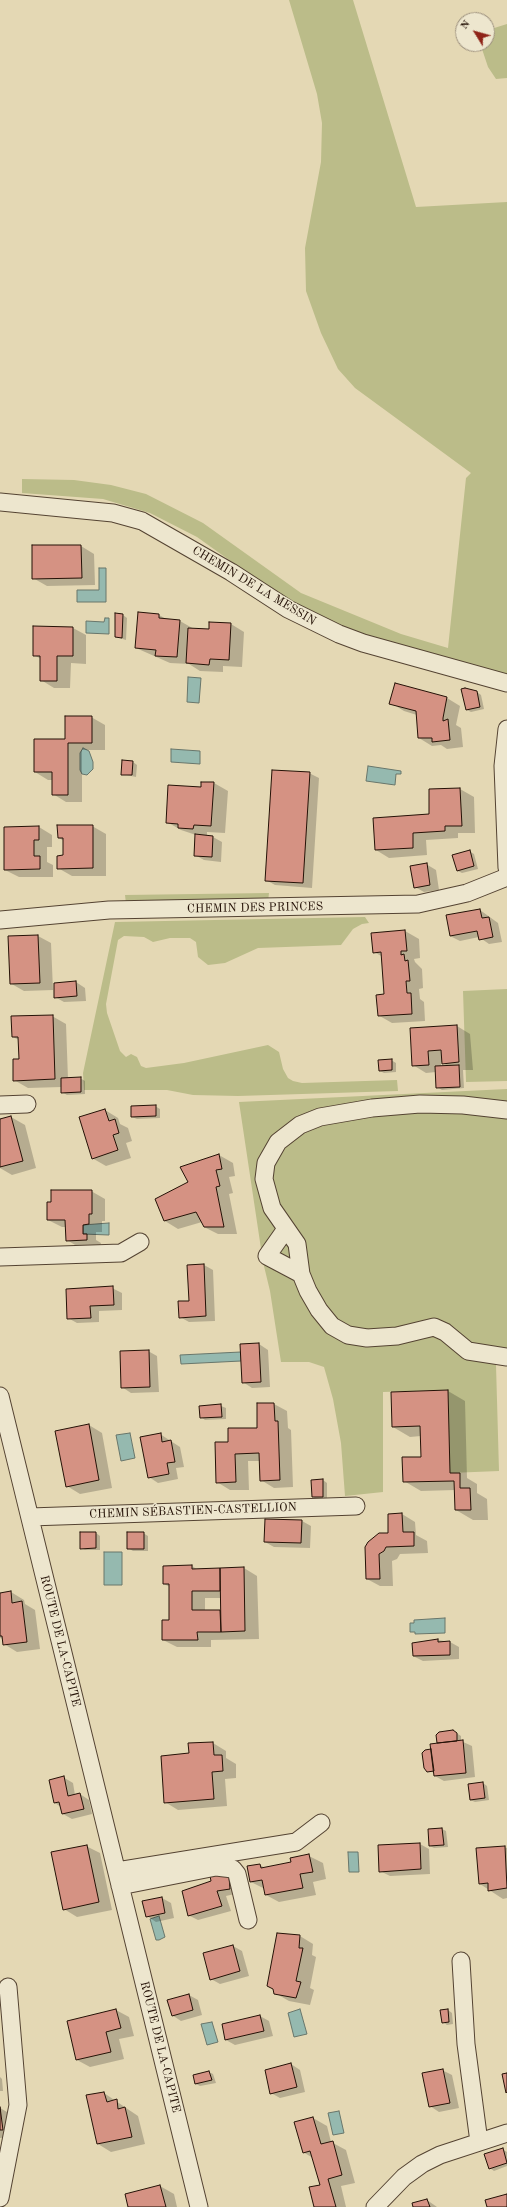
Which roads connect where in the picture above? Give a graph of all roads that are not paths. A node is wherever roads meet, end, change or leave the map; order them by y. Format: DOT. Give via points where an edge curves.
graph roads {
  1 [pos="0,502"];
  2 [pos="507,683"];
  3 [pos="507,729"];
  4 [pos="507,868"];
  5 [pos="507,878"];
  6 [pos="0,920"];
  7 [pos="27,1104"];
  8 [pos="0,1105"];
  9 [pos="507,1110"];
  10 [pos="286,1229"];
  11 [pos="140,1242"];
  12 [pos="0,1257"];
  13 [pos="301,1274"];
  14 [pos="507,1357"];
  15 [pos="0,1396"];
  16 [pos="356,1506"];
  17 [pos="30,1517"];
  18 [pos="321,1823"];
  19 [pos="118,1879"];
  20 [pos="248,1920"];
  21 [pos="461,1962"];
  22 [pos="8,1987"];
  23 [pos="507,2133"];
  24 [pos="479,2142"];
  25 [pos="0,2198"];
  26 [pos="199,2207"];
  27 [pos="376,2207"];
  1 -- 2 [label="street, CHEMIN DE LA MESSIN" via="113,512 142,521 231,572 288,609 339,634"];
  3 -- 4 [label="street" via="503,766"];
  5 -- 6 [label="street, CHEMIN DES PRINCES" via="467,893 418,904 109,910"];
  7 -- 8 [label="street"];
  9 -- 10 [label="street" via="438,1104 395,1105 326,1116 300,1125 278,1142 264,1170 268,1198"];
  10 -- 13 [label="street" via="295,1239"];
  10 -- 13 [label="street" via="267,1256"];
  11 -- 12 [label="street" via="121,1253"];
  13 -- 14 [label="street" via="326,1321 348,1335 381,1338 434,1328 445,1332 468,1351"];
  15 -- 17 [label="street, ROUTE DE LA-CAPITE"];
  16 -- 17 [label="street, CHEMIN SÉBASTIEN-CASTELLION"];
  17 -- 19 [label="street, ROUTE DE LA-CAPITE"];
  18 -- 19 [label="street" via="296,1842"];
  19 -- 20 [label="street" via="216,1867 233,1869 237,1874"];
  19 -- 26 [label="street, ROUTE DE LA-CAPITE"];
  21 -- 24 [label="street" via="466,2044"];
  22 -- 25 [label="street" via="18,2105"];
  23 -- 24 [label="street"];
  24 -- 27 [label="street" via="422,2164 404,2177"];
}
